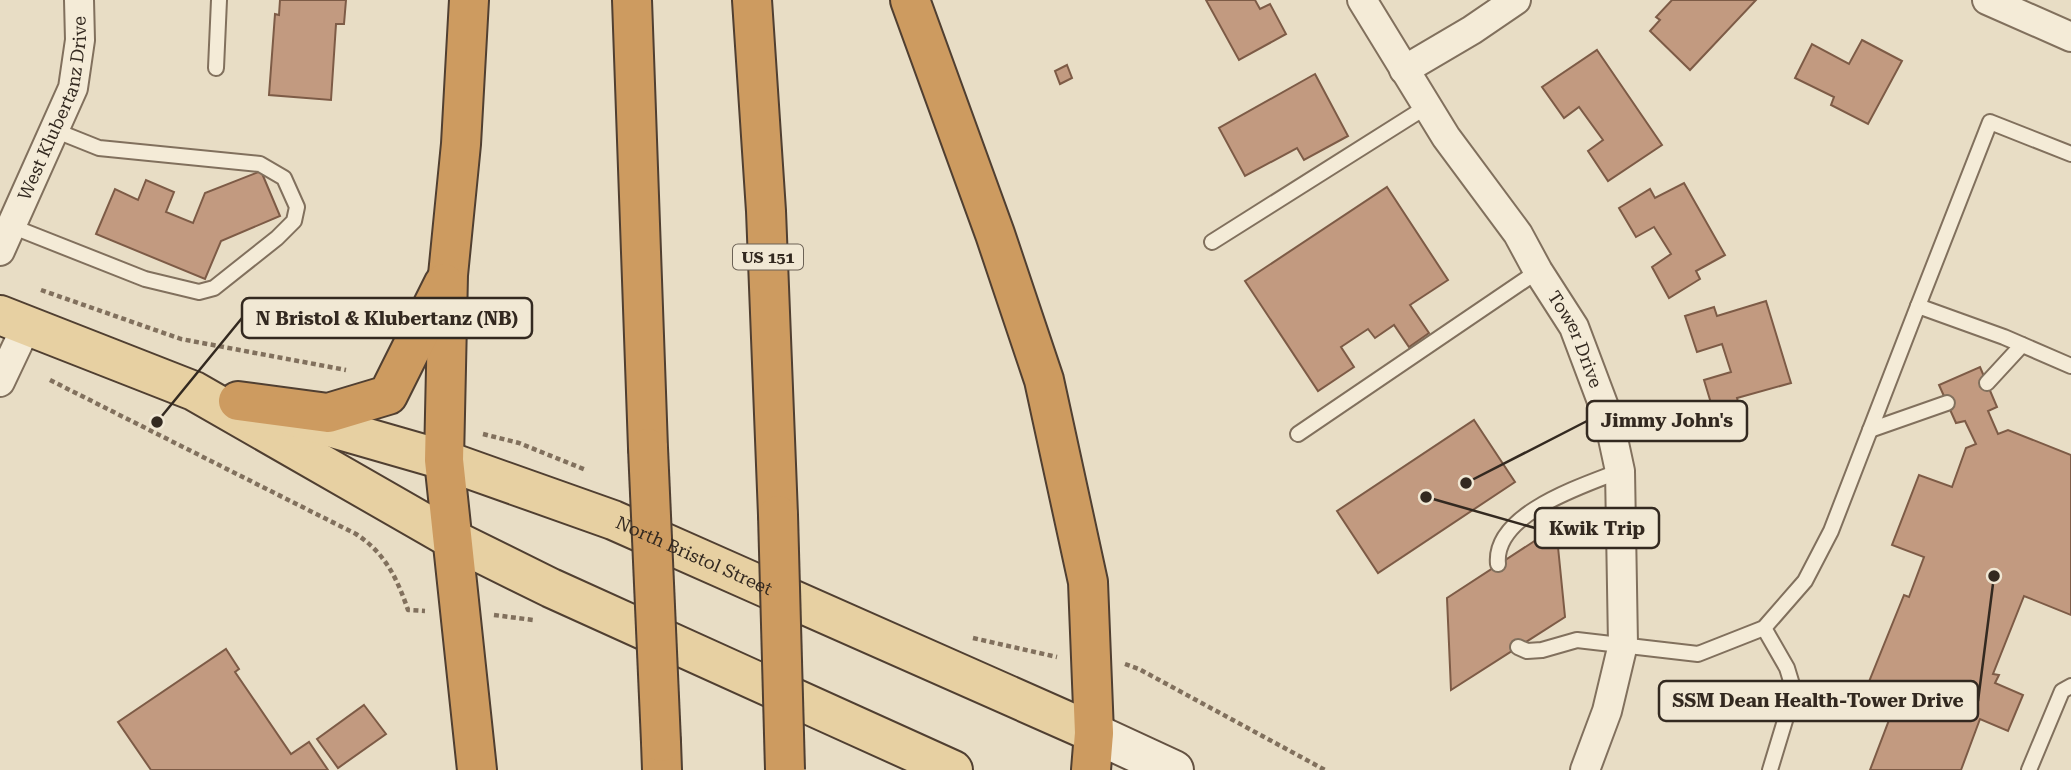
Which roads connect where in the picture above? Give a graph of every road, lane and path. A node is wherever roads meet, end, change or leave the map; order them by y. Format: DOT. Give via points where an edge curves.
graph roads {
  1 [pos="79,0"];
  2 [pos="219,0"];
  3 [pos="469,0"];
  4 [pos="632,0"];
  5 [pos="752,0"];
  6 [pos="909,0"];
  7 [pos="1362,0"];
  8 [pos="1516,0"];
  9 [pos="1987,0"];
  10 [pos="2071,37"];
  11 [pos="216,68"];
  12 [pos="1404,69"];
  13 [pos="1426,107"];
  14 [pos="54,130"];
  15 [pos="2071,154"];
  16 [pos="6,239"];
  17 [pos="1212,242"];
  18 [pos="1538,271"];
  19 [pos="448,275"];
  20 [pos="41,290"];
  21 [pos="1918,306"];
  22 [pos="13,320"];
  23 [pos="181,339"];
  24 [pos="2022,345"];
  25 [pos="2071,366"];
  26 [pos="0,382"];
  27 [pos="1987,383"];
  28 [pos="194,391"];
  29 [pos="238,401"];
  30 [pos="1947,403"];
  31 [pos="1870,430"];
  32 [pos="1298,434"];
  33 [pos="444,460"];
  34 [pos="1620,471"];
  35 [pos="452,539"];
  36 [pos="1499,564"];
  37 [pos="1765,628"];
  38 [pos="1623,644"];
  39 [pos="1518,647"];
  40 [pos="2071,686"];
  41 [pos="1092,751"];
  42 [pos="662,756"];
  43 [pos="478,770"];
  44 [pos="785,770"];
  45 [pos="953,770"];
  46 [pos="1174,770"];
  47 [pos="1585,770"];
  48 [pos="1770,770"];
  49 [pos="2029,770"];
  1 -- 14 [label="street, West Klubertanz Drive" via="80,40 73,88"];
  2 -- 11 [label="lane"];
  3 -- 19 [label="highway"];
  4 -- 42 [label="highway, bridge"];
  5 -- 44 [label="highway, US 151, bridge" via="766,211"];
  6 -- 41 [label="highway" via="1044,380 1088,582"];
  7 -- 12 [label="street, Tower Drive"];
  8 -- 12 [label="street"];
  9 -- 10 [label="street"];
  12 -- 13 [label="street, Tower Drive"];
  13 -- 17 [label="lane"];
  13 -- 18 [label="street, Tower Drive" via="1518,234"];
  14 -- 16 [label="street, West Klubertanz Drive"];
  14 -- 16 [label="lane" via="99,148 260,164 284,177 297,207 295,221 214,288 199,292"];
  15 -- 21 [label="lane" via="1990,122"];
  18 -- 32 [label="lane"];
  18 -- 34 [label="street, Tower Drive" via="1574,327 1609,420"];
  19 -- 29 [label="highway" via="388,395 328,413"];
  19 -- 33 [label="highway"];
  20 -- 23 [label="path"];
  21 -- 24 [label="lane"];
  21 -- 31 [label="lane"];
  22 -- 26 [label="street"];
  22 -- 28 [label="main road, North Bristol Street"];
  24 -- 25 [label="lane"];
  24 -- 27 [label="lane"];
  28 -- 29 [label="main road, North Bristol Street"];
  28 -- 35 [label="main road, North Bristol Street"];
  29 -- 33 [label="main road, North Bristol Street"];
  30 -- 31 [label="lane"];
  31 -- 37 [label="lane" via="1831,531 1805,581"];
  33 -- 35 [label="highway"];
  33 -- 41 [label="main road, North Bristol Street" via="613,520"];
  34 -- 36 [label="lane" via="1551,499 1522,519 1504,535 1497,551"];
  34 -- 38 [label="street, Tower Drive"];
  35 -- 43 [label="highway"];
  35 -- 45 [label="main road, North Bristol Street"];
  37 -- 38 [label="lane" via="1698,654"];
  37 -- 48 [label="lane" via="1794,691"];
  38 -- 39 [label="lane" via="1577,640 1542,650"];
  38 -- 47 [label="street, Tower Drive"];
  40 -- 49 [label="lane" via="2062,691"];
  41 -- 46 [label="street, North Bristol Street"];
}
